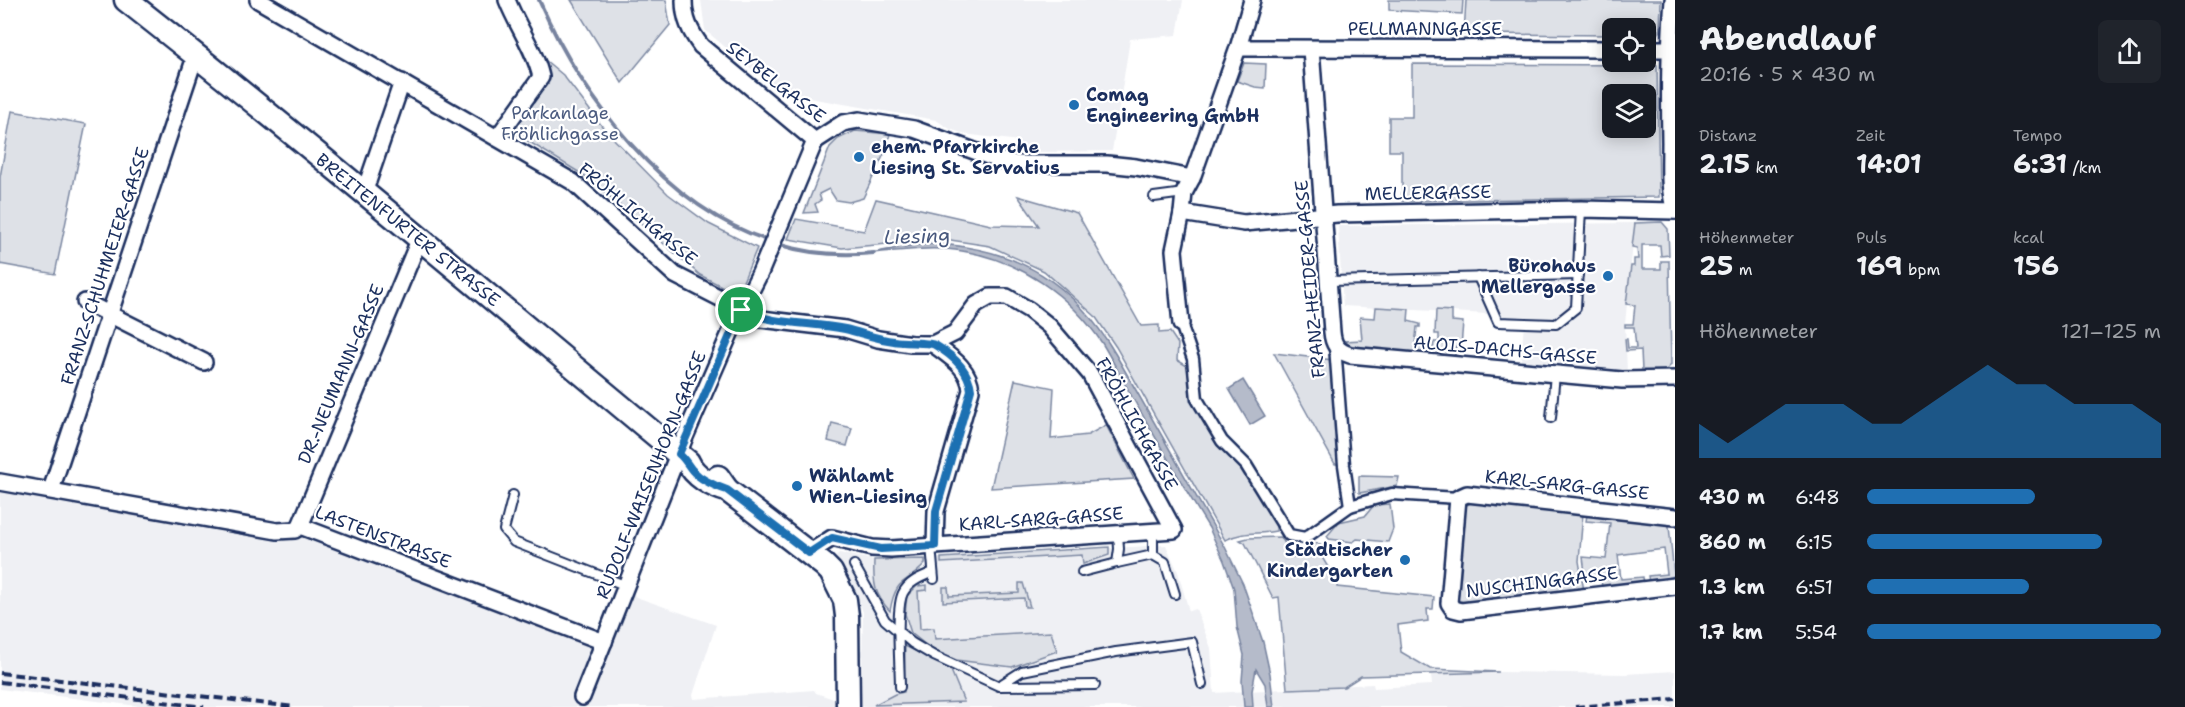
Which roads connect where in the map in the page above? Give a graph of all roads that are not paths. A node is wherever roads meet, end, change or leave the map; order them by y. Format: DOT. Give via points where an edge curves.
graph roads {
  1 [pos="126,0"];
  2 [pos="258,0"];
  3 [pos="507,0"];
  4 [pos="684,0"];
  5 [pos="1252,0"];
  6 [pos="1673,0"];
  7 [pos="1238,48"];
  8 [pos="1311,48"];
  9 [pos="1602,49"];
  10 [pos="1656,49"];
  11 [pos="1672,49"];
  12 [pos="196,54"];
  13 [pos="402,82"];
  14 [pos="497,138"];
  15 [pos="815,141"];
  16 [pos="1192,178"];
  17 [pos="1184,192"];
  18 [pos="364,193"];
  19 [pos="1154,197"];
  20 [pos="1581,210"];
  21 [pos="1675,211"];
  22 [pos="1182,213"];
  23 [pos="1324,215"];
  24 [pos="420,238"];
  25 [pos="1578,275"];
  26 [pos="1478,277"];
  27 [pos="1330,280"];
  28 [pos="85,302"];
  29 [pos="741,310"];
  30 [pos="108,313"];
  31 [pos="1181,324"];
  32 [pos="933,344"];
  33 [pos="1335,346"];
  34 [pos="204,362"];
  35 [pos="1555,374"];
  36 [pos="1675,379"];
  37 [pos="1551,418"];
  38 [pos="684,458"];
  39 [pos="0,482"];
  40 [pos="51,490"];
  41 [pos="513,495"];
  42 [pos="1458,498"];
  43 [pos="1350,506"];
  44 [pos="1675,517"];
  45 [pos="300,526"];
  46 [pos="1174,530"];
  47 [pos="1153,531"];
  48 [pos="1119,533"];
  49 [pos="933,546"];
  50 [pos="809,553"];
  51 [pos="1152,555"];
  52 [pos="1117,563"];
  53 [pos="854,565"];
  54 [pos="1082,572"];
  55 [pos="627,586"];
  56 [pos="1675,586"];
  57 [pos="1175,594"];
  58 [pos="900,634"];
  59 [pos="604,642"];
  60 [pos="1202,684"];
  61 [pos="999,686"];
  62 [pos="1095,686"];
  63 [pos="900,687"];
  64 [pos="582,698"];
  65 [pos="848,703"];
  1 -- 12 [label="main road, BREITENFURTER STRASSE"];
  2 -- 13 [label="street, FRÖHLICHGASSE"];
  3 -- 14 [label="street" via="541,77"];
  4 -- 15 [label="street, SEYBELGASSE" via="684,15 701,46"];
  5 -- 7 [label="street"];
  6 -- 11 [label="street"];
  7 -- 8 [label="street, PELLMANNGASSE"];
  7 -- 16 [label="street"];
  8 -- 9 [label="street, PELLMANNGASSE"];
  8 -- 23 [label="street, FRANZ-HEIDER-GASSE"];
  10 -- 11 [label="street"];
  11 -- 21 [label="street" via="1671,196"];
  12 -- 18 [label="main road, BREITENFURTER STRASSE"];
  12 -- 30 [label="street, FRANZ-SCHUHMEIER-GASSE"];
  13 -- 14 [label="street, FRÖHLICHGASSE"];
  13 -- 18 [label="street"];
  14 -- 29 [label="street, FRÖHLICHGASSE" via="573,182 675,275"];
  15 -- 16 [label="street, SEYBELGASSE" via="843,123 859,120 914,129 1016,164 1107,164"];
  15 -- 29 [label="street, RUDOLF-WAISENHORN-GASSE"];
  16 -- 17 [label="street"];
  17 -- 19 [label="lane"];
  17 -- 22 [label="street"];
  18 -- 24 [label="main road, BREITENFURTER STRASSE"];
  20 -- 21 [label="street, MELLERGASSE"];
  20 -- 23 [label="street, MELLERGASSE"];
  20 -- 25 [label="lane"];
  22 -- 23 [label="street, MELLERGASSE" via="1244,223"];
  22 -- 31 [label="street" via="1174,249"];
  23 -- 27 [label="street, FRANZ-HEIDER-GASSE"];
  24 -- 38 [label="main road, BREITENFURTER STRASSE"];
  24 -- 45 [label="street, DR.-NEUMANN-GASSE"];
  25 -- 26 [label="lane"];
  25 -- 26 [label="lane" via="1576,308 1556,324 1498,322"];
  26 -- 27 [label="lane"];
  27 -- 33 [label="street, FRANZ-HEIDER-GASSE"];
  28 -- 30 [label="street"];
  29 -- 32 [label="street, FRÖHLICHGASSE" via="761,319 845,329 911,344"];
  29 -- 38 [label="street, RUDOLF-WAISENHORN-GASSE"];
  30 -- 34 [label="street"];
  30 -- 40 [label="street, FRANZ-SCHUHMEIER-GASSE"];
  31 -- 43 [label="street, KARL-SARG-GASSE" via="1193,359 1197,399 1222,441 1246,465 1289,535 1305,538"];
  32 -- 46 [label="street, FRÖHLICHGASSE" via="955,333 976,305 990,297 1007,297 1042,320 1090,375"];
  32 -- 49 [label="street" via="963,367 971,390 936,511"];
  33 -- 35 [label="street, ALOIS-DACHS-GASSE" via="1344,353 1364,357"];
  33 -- 43 [label="street, FRANZ-HEIDER-GASSE"];
  35 -- 36 [label="street, ALOIS-DACHS-GASSE" via="1622,380"];
  35 -- 37 [label="lane"];
  38 -- 50 [label="main road, BREITENFURTER STRASSE" via="719,478 727,490"];
  38 -- 55 [label="street, RUDOLF-WAISENHORN-GASSE"];
  39 -- 40 [label="street, LASTENSTRASSE"];
  40 -- 45 [label="street, LASTENSTRASSE" via="278,531"];
  41 -- 55 [label="lane" via="504,530 514,542"];
  42 -- 43 [label="street, KARL-SARG-GASSE" via="1392,494"];
  42 -- 44 [label="street, KARL-SARG-GASSE" via="1467,494"];
  42 -- 56 [label="street, NUSCHINGGASSE" via="1449,603 1457,611"];
  45 -- 59 [label="street, LASTENSTRASSE"];
  46 -- 47 [label="street, KARL-SARG-GASSE"];
  47 -- 48 [label="street, KARL-SARG-GASSE"];
  47 -- 51 [label="lane"];
  48 -- 49 [label="street, KARL-SARG-GASSE"];
  48 -- 52 [label="lane"];
  49 -- 50 [label="street, KARL-SARG-GASSE" via="881,549 832,538"];
  49 -- 58 [label="lane" via="933,575 910,583 901,594"];
  50 -- 65 [label="main road, BREITENFURTER STRASSE" via="847,627"];
  51 -- 52 [label="lane"];
  51 -- 57 [label="lane" via="1165,562"];
  52 -- 54 [label="lane"];
  53 -- 58 [label="lane" via="885,620"];
  55 -- 59 [label="street, RUDOLF-WAISENHORN-GASSE"];
  58 -- 61 [label="lane" via="934,656"];
  58 -- 63 [label="lane"];
  59 -- 64 [label="street, RUDOLF-WAISENHORN-GASSE"];
  60 -- 61 [label="lane" via="1192,642 1022,671"];
  61 -- 62 [label="lane"];
}
